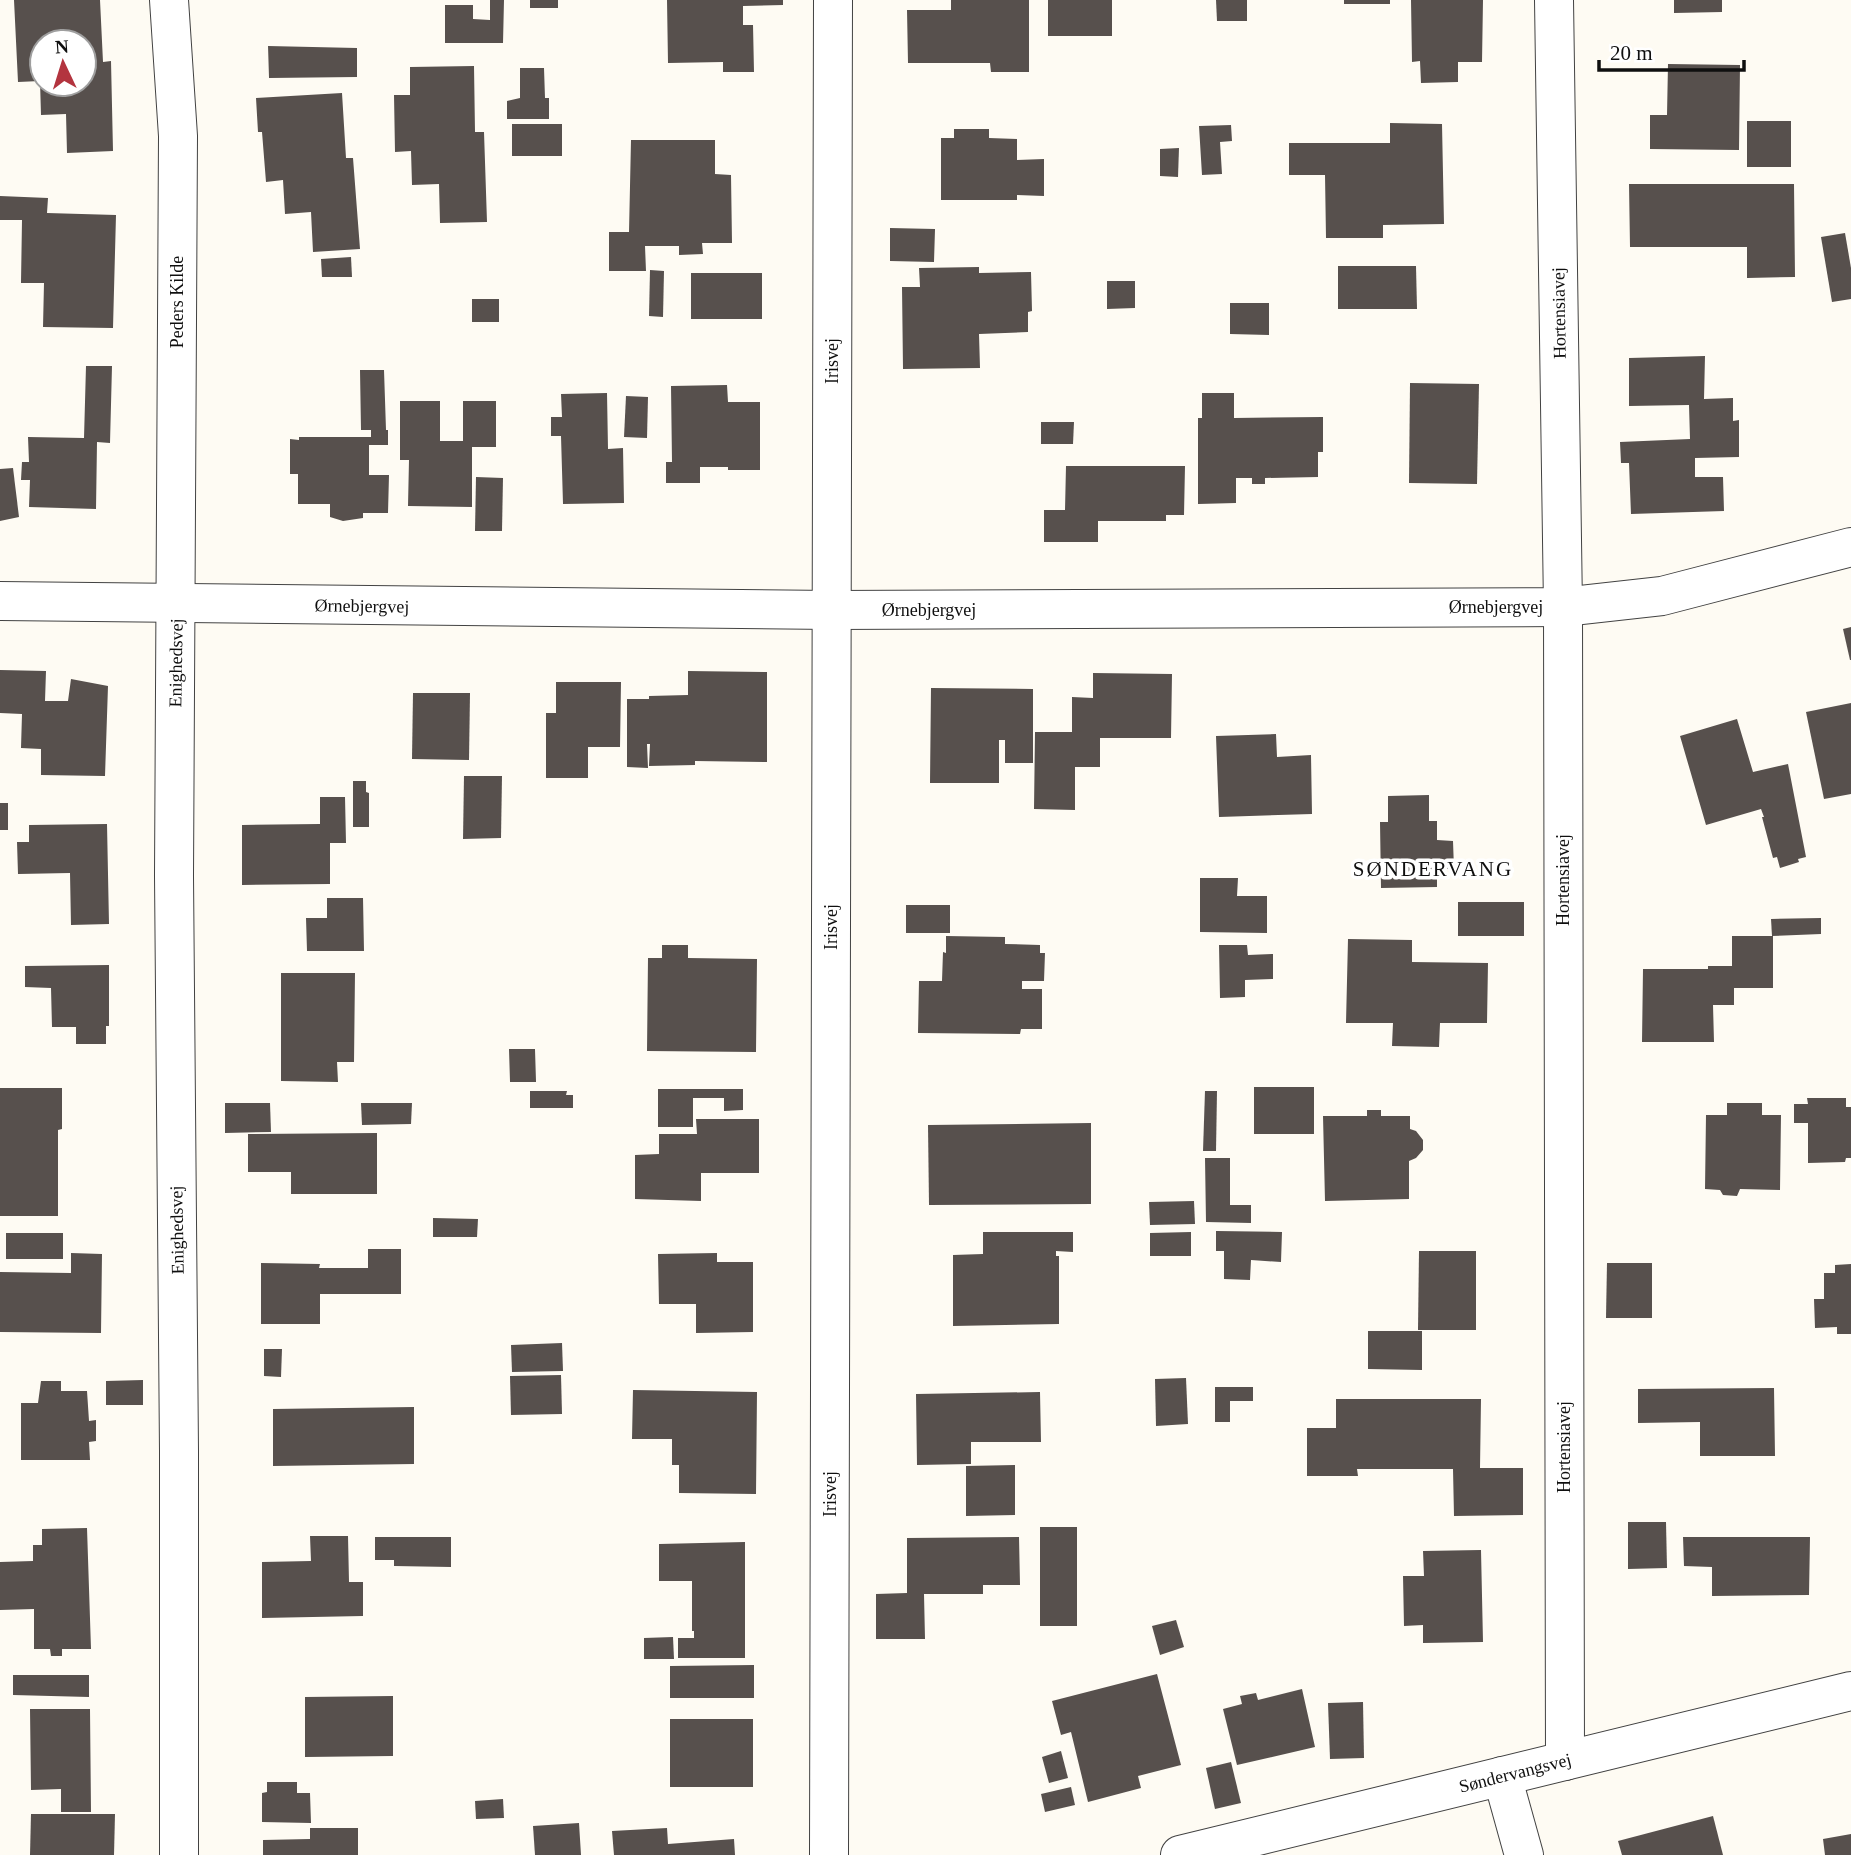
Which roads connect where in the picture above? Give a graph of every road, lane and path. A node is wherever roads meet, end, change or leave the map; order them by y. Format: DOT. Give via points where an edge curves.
graph roads {
  1 [pos="169,0"];
  2 [pos="833,0"];
  3 [pos="1554,0"];
  4 [pos="1851,547"];
  5 [pos="0,601"];
  6 [pos="177,604"];
  7 [pos="1563,607"];
  8 [pos="832,610"];
  9 [pos="1851,1691"];
  10 [pos="1565,1761"];
  11 [pos="1502,1776"];
  12 [pos="179,1855"];
  13 [pos="829,1855"];
  14 [pos="1180,1855"];
  15 [pos="1524,1855"];
  1 -- 6 [label="street, Peders Kilde" via="178,136"];
  2 -- 8 [label="street, Irisvej"];
  3 -- 7 [label="street, Hortensiavej"];
  4 -- 7 [label="street, Ørnebjergvej" via="1662,596"];
  5 -- 6 [label="street, Ørnebjergvej"];
  6 -- 8 [label="street, Ørnebjergvej"];
  6 -- 12 [label="street, Enighedsvej"];
  7 -- 8 [label="street, Ørnebjergvej"];
  7 -- 10 [label="street, Hortensiavej"];
  8 -- 13 [label="street, Irisvej"];
  9 -- 10 [label="street, Søndervangsvej"];
  10 -- 11 [label="street, Søndervangsvej"];
  11 -- 14 [label="street, Søndervangsvej"];
  11 -- 15 [label="street"];
}
